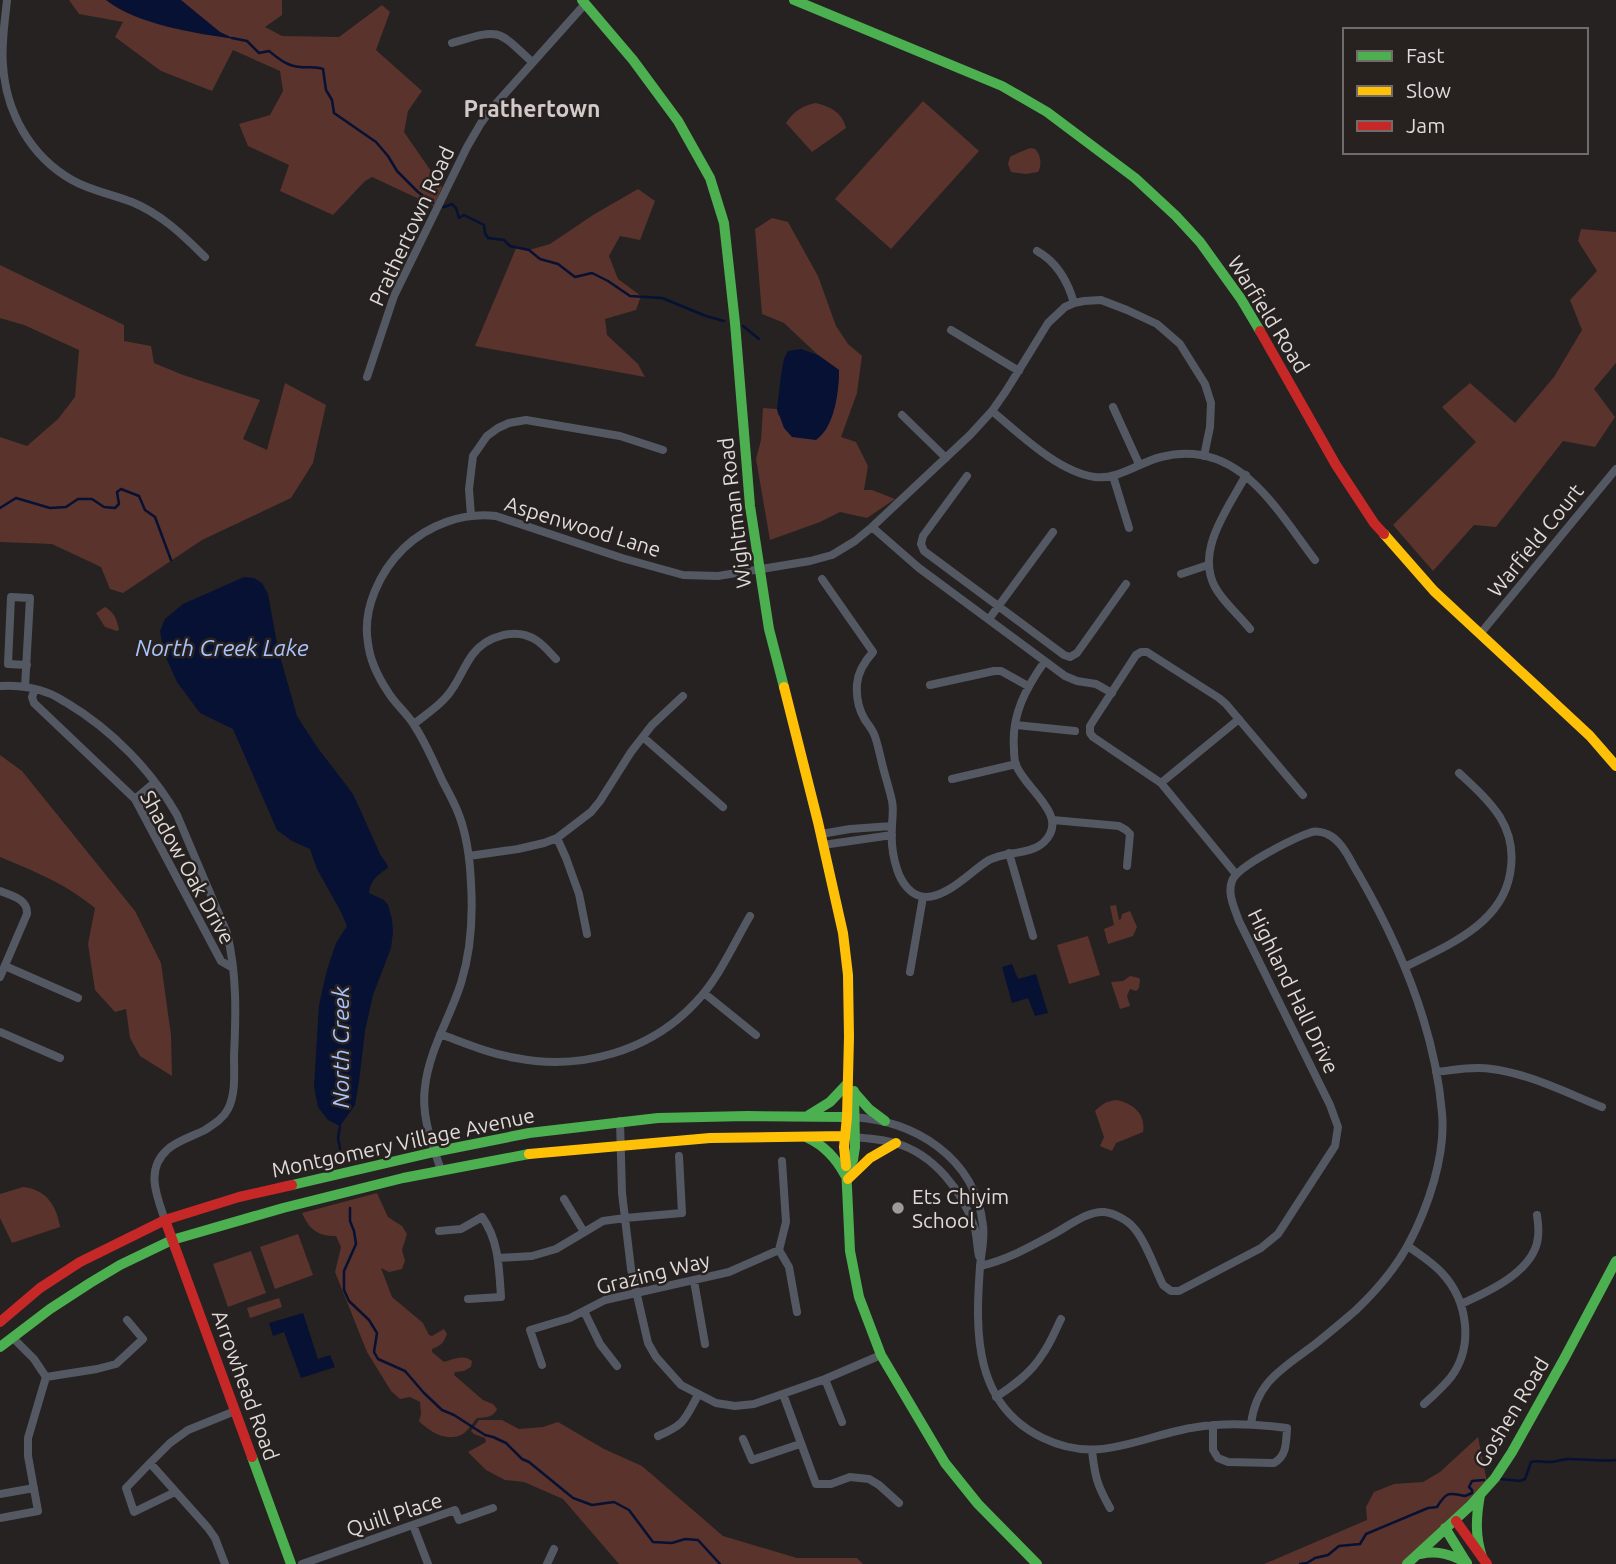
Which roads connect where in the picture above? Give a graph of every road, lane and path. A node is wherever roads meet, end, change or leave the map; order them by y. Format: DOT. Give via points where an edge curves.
graph roads {
  1 [pos="7,0"];
  2 [pos="794,0"];
  3 [pos="583,2"];
  4 [pos="452,43"];
  5 [pos="532,62"];
  6 [pos="1037,251"];
  7 [pos="205,257"];
  8 [pos="1074,303"];
  9 [pos="951,330"];
  10 [pos="1019,371"];
  11 [pos="367,377"];
  12 [pos="1113,407"];
  13 [pos="992,411"];
  14 [pos="902,415"];
  15 [pos="663,450"];
  16 [pos="1204,456"];
  17 [pos="946,458"];
  18 [pos="1139,464"];
  19 [pos="1616,469"];
  20 [pos="1246,475"];
  21 [pos="967,476"];
  22 [pos="1113,476"];
  23 [pos="471,516"];
  24 [pos="872,527"];
  25 [pos="1129,528"];
  26 [pos="1053,532"];
  27 [pos="1315,560"];
  28 [pos="1209,565"];
  29 [pos="760,570"];
  30 [pos="1181,574"];
  31 [pos="822,579"];
  32 [pos="1126,584"];
  33 [pos="999,607"];
  34 [pos="989,619"];
  35 [pos="1250,629"];
  36 [pos="1480,634"];
  37 [pos="556,659"];
  38 [pos="1045,661"];
  39 [pos="27,665"];
  40 [pos="930,685"];
  41 [pos="0,686"];
  42 [pos="1028,686"];
  43 [pos="25,687"];
  44 [pos="35,689"];
  45 [pos="1112,693"];
  46 [pos="683,696"];
  47 [pos="1239,719"];
  48 [pos="414,724"];
  49 [pos="1015,725"];
  50 [pos="1075,731"];
  51 [pos="643,737"];
  52 [pos="1016,764"];
  53 [pos="1616,766"];
  54 [pos="1459,773"];
  55 [pos="951,779"];
  56 [pos="155,782"];
  57 [pos="1161,783"];
  58 [pos="1303,795"];
  59 [pos="135,799"];
  60 [pos="723,807"];
  61 [pos="1053,820"];
  62 [pos="892,831"];
  63 [pos="557,838"];
  64 [pos="822,839"];
  65 [pos="1009,853"];
  66 [pos="469,856"];
  67 [pos="1127,866"];
  68 [pos="1235,873"];
  69 [pos="0,891"];
  70 [pos="923,897"];
  71 [pos="750,916"];
  72 [pos="587,934"];
  73 [pos="1033,936"];
  74 [pos="5,966"];
  75 [pos="1405,967"];
  76 [pos="233,968"];
  77 [pos="910,972"];
  78 [pos="0,977"];
  79 [pos="704,993"];
  80 [pos="78,998"];
  81 [pos="0,1032"];
  82 [pos="440,1034"];
  83 [pos="756,1035"];
  84 [pos="60,1058"];
  85 [pos="1436,1072"];
  86 [pos="850,1088"];
  87 [pos="1602,1107"];
  88 [pos="807,1116"];
  89 [pos="851,1117"];
  90 [pos="620,1121"];
  91 [pos="885,1121"];
  92 [pos="805,1137"];
  93 [pos="850,1137"];
  94 [pos="896,1143"];
  95 [pos="620,1145"];
  96 [pos="435,1152"];
  97 [pos="679,1156"];
  98 [pos="782,1161"];
  99 [pos="441,1170"];
  100 [pos="848,1174"];
  101 [pos="564,1199"];
  102 [pos="1537,1215"];
  103 [pos="625,1218"];
  104 [pos="165,1220"];
  105 [pos="439,1231"];
  106 [pos="584,1232"];
  107 [pos="172,1240"];
  108 [pos="1408,1246"];
  109 [pos="779,1251"];
  110 [pos="498,1258"];
  111 [pos="1616,1261"];
  112 [pos="980,1266"];
  113 [pos="694,1281"];
  114 [pos="637,1292"];
  115 [pos="468,1299"];
  116 [pos="1461,1304"];
  117 [pos="584,1311"];
  118 [pos="797,1312"];
  119 [pos="1061,1319"];
  120 [pos="127,1320"];
  121 [pos="0,1323"];
  122 [pos="12,1337"];
  123 [pos="705,1344"];
  124 [pos="0,1347"];
  125 [pos="881,1355"];
  126 [pos="542,1365"];
  127 [pos="617,1366"];
  128 [pos="47,1377"];
  129 [pos="825,1379"];
  130 [pos="783,1394"];
  131 [pos="698,1395"];
  132 [pos="996,1397"];
  133 [pos="1424,1404"];
  134 [pos="235,1411"];
  135 [pos="842,1422"];
  136 [pos="1251,1424"];
  137 [pos="1213,1425"];
  138 [pos="658,1436"];
  139 [pos="743,1439"];
  140 [pos="800,1444"];
  141 [pos="1092,1451"];
  142 [pos="150,1464"];
  143 [pos="34,1488"];
  144 [pos="175,1492"];
  145 [pos="0,1494"];
  146 [pos="1480,1495"];
  147 [pos="899,1503"];
  148 [pos="493,1508"];
  149 [pos="1110,1508"];
  150 [pos="0,1518"];
  151 [pos="1456,1521"];
  152 [pos="413,1525"];
  153 [pos="1445,1528"];
  154 [pos="554,1549"];
  155 [pos="329,1560"];
  156 [pos="1410,1561"];
  157 [pos="1485,1561"];
  158 [pos="1467,1563"];
  159 [pos="225,1564"];
  160 [pos="291,1564"];
  161 [pos="302,1564"];
  162 [pos="429,1564"];
  163 [pos="547,1564"];
  164 [pos="1037,1564"];
  1 -- 7 [label="street" via="2,62 5,84 13,115 30,143 72,180 158,215"];
  2 -- 36 [label="main road, Warfield Road" via="1002,86 1047,112 1135,178 1200,242 1241,299 1374,523 1434,592"];
  3 -- 5 [label="street, Prathertown Road"];
  3 -- 29 [label="main road, Wightman Road" via="678,121 719,203"];
  4 -- 5 [label="street" via="496,33"];
  5 -- 11 [label="street, Prathertown Road" via="493,107 467,147 394,296"];
  6 -- 8 [label="street" via="1061,273"];
  8 -- 10 [label="street, Aspenwood Lane" via="1043,328"];
  8 -- 16 [label="street" via="1109,302 1157,324 1180,344 1205,384 1211,403"];
  9 -- 10 [label="street"];
  10 -- 13 [label="street, Aspenwood Lane"];
  12 -- 18 [label="street"];
  13 -- 17 [label="street, Aspenwood Lane"];
  13 -- 22 [label="street" via="1064,466 1083,475"];
  14 -- 17 [label="street"];
  15 -- 23 [label="street" via="620,436 553,424 509,423 487,436 473,456"];
  16 -- 18 [label="street" via="1175,454"];
  16 -- 20 [label="street"];
  17 -- 24 [label="street, Aspenwood Lane"];
  18 -- 22 [label="street"];
  19 -- 36 [label="street, Warfield Court"];
  20 -- 27 [label="street"];
  20 -- 28 [label="street" via="1212,538"];
  21 -- 33 [label="street" via="921,544 924,551"];
  22 -- 25 [label="street"];
  23 -- 29 [label="street, Aspenwood Lane" via="496,516 683,575"];
  23 -- 48 [label="street, Aspenwood Lane" via="441,524 409,543 394,557 372,596 367,641 372,662 390,695"];
  24 -- 29 [label="street, Aspenwood Lane" via="832,555"];
  24 -- 34 [label="street"];
  26 -- 33 [label="street"];
  28 -- 30 [label="street"];
  28 -- 35 [label="street" via="1216,590"];
  29 -- 64 [label="main road, Wightman Road" via="769,629"];
  31 -- 62 [label="street" via="873,652 859,671 857,694 863,717 874,733 892,801"];
  32 -- 33 [label="street" via="1070,657"];
  33 -- 34 [label="street"];
  34 -- 38 [label="street"];
  36 -- 53 [label="main road, Warfield Road"];
  37 -- 48 [label="street" via="530,637 491,639 472,655 446,697"];
  38 -- 42 [label="street"];
  38 -- 45 [label="street" via="1071,679"];
  39 -- 39 [label="street" via="30,598 11,597 8,664"];
  39 -- 43 [label="street"];
  40 -- 42 [label="street" via="1001,671"];
  41 -- 43 [label="street, Shadow Oak Drive"];
  42 -- 49 [label="street"];
  43 -- 44 [label="street, Shadow Oak Drive"];
  44 -- 56 [label="street, Shadow Oak Drive" via="92,719"];
  44 -- 59 [label="street, Shadow Oak Drive" via="34,703"];
  45 -- 47 [label="street" via="1136,655 1147,652 1219,698"];
  45 -- 57 [label="street" via="1090,733"];
  46 -- 51 [label="street"];
  47 -- 57 [label="street"];
  47 -- 58 [label="street"];
  48 -- 66 [label="street, Aspenwood Lane" via="460,816"];
  49 -- 50 [label="street"];
  49 -- 52 [label="street"];
  51 -- 60 [label="street"];
  51 -- 63 [label="street" via="591,812"];
  52 -- 55 [label="street"];
  52 -- 61 [label="street"];
  54 -- 75 [label="street" via="1489,802 1508,834 1509,881 1484,922"];
  56 -- 59 [label="street"];
  56 -- 76 [label="street, Shadow Oak Drive" via="190,845 226,933"];
  57 -- 68 [label="street"];
  59 -- 76 [label="street, Shadow Oak Drive" via="221,961"];
  61 -- 65 [label="street" via="1042,844"];
  61 -- 67 [label="street" via="1126,830 1130,834"];
  62 -- 64 [label="street"];
  62 -- 70 [label="street" via="901,879"];
  63 -- 66 [label="street"];
  63 -- 72 [label="street" via="579,894"];
  64 -- 86 [label="main road, Wightman Road" via="848,975"];
  65 -- 70 [label="street" via="987,861 945,891"];
  65 -- 73 [label="street"];
  66 -- 82 [label="street, Aspenwood Lane" via="469,945"];
  68 -- 75 [label="street" via="1314,832 1326,833 1339,842 1364,884"];
  68 -- 112 [label="street, Highland Hall Drive" via="1230,892 1239,921 1338,1126 1335,1146 1314,1179 1270,1242 1179,1291 1163,1285 1136,1229 1105,1212 1084,1217 995,1263"];
  69 -- 74 [label="street" via="27,908"];
  70 -- 77 [label="street"];
  71 -- 79 [label="street"];
  74 -- 78 [label="street"];
  74 -- 80 [label="street"];
  75 -- 85 [label="street"];
  76 -- 104 [label="street, Shadow Oak Drive" via="236,1016 229,1108 214,1125 168,1148 160,1157 153,1180"];
  79 -- 82 [label="street" via="653,1038 611,1055 561,1063 499,1055"];
  79 -- 83 [label="street"];
  81 -- 84 [label="street"];
  82 -- 96 [label="street, Aspenwood Lane" via="424,1089 425,1117"];
  85 -- 87 [label="street" via="1480,1068 1507,1072"];
  85 -- 108 [label="street" via="1442,1115 1439,1157"];
  86 -- 88 [label="main road"];
  86 -- 89 [label="main road, Wightman Road"];
  86 -- 91 [label="main road"];
  88 -- 89 [label="main road, Montgomery Village Avenue"];
  88 -- 90 [label="main road, Montgomery Village Avenue"];
  89 -- 91 [label="street"];
  89 -- 93 [label="main road, Wightman Road"];
  90 -- 95 [label="street"];
  90 -- 96 [label="main road, Montgomery Village Avenue"];
  91 -- 112 [label="street" via="933,1142 963,1173 983,1224"];
  92 -- 93 [label="main road, Montgomery Village Avenue"];
  92 -- 95 [label="main road, Montgomery Village Avenue"];
  92 -- 100 [label="main road" via="828,1149"];
  93 -- 94 [label="street"];
  93 -- 100 [label="main road, Wightman Road" via="844,1156"];
  94 -- 100 [label="main road"];
  94 -- 112 [label="street" via="947,1177 975,1230"];
  95 -- 99 [label="main road, Montgomery Village Avenue" via="530,1154"];
  95 -- 103 [label="street"];
  96 -- 99 [label="street, Aspenwood Lane"];
  96 -- 104 [label="main road, Montgomery Village Avenue" via="239,1197"];
  97 -- 103 [label="street" via="682,1213"];
  98 -- 109 [label="street" via="786,1222"];
  99 -- 107 [label="main road, Montgomery Village Avenue"];
  100 -- 125 [label="main road, Wightman Road" via="850,1251 859,1297"];
  101 -- 106 [label="street"];
  102 -- 116 [label="street" via="1538,1239 1528,1260 1503,1283"];
  103 -- 106 [label="street" via="603,1221"];
  103 -- 114 [label="street"];
  104 -- 107 [label="main road, Arrowhead Road"];
  104 -- 121 [label="main road, Montgomery Village Avenue" via="80,1262 40,1288"];
  105 -- 110 [label="street" via="461,1229 482,1217"];
  106 -- 110 [label="street" via="547,1253"];
  107 -- 122 [label="main road, Montgomery Village Avenue" via="90,1283"];
  107 -- 134 [label="main road, Arrowhead Road"];
  108 -- 116 [label="street" via="1444,1275"];
  108 -- 136 [label="street" via="1374,1292 1276,1372 1256,1399"];
  109 -- 113 [label="street, Grazing Way"];
  109 -- 118 [label="street" via="789,1267"];
  110 -- 115 [label="street" via="501,1297"];
  111 -- 146 [label="main road, Goshen Road" via="1570,1351 1502,1468"];
  112 -- 132 [label="street" via="981,1353"];
  113 -- 114 [label="street, Grazing Way"];
  113 -- 123 [label="street"];
  114 -- 117 [label="street, Grazing Way"];
  114 -- 131 [label="street" via="648,1343 656,1357 681,1385"];
  116 -- 133 [label="street" via="1465,1347 1452,1375"];
  117 -- 126 [label="street, Grazing Way" via="530,1331"];
  117 -- 127 [label="street"];
  119 -- 132 [label="street" via="1034,1366"];
  120 -- 128 [label="street" via="143,1339 116,1364"];
  121 -- 122 [label="main road"];
  122 -- 124 [label="main road, Montgomery Village Avenue"];
  122 -- 128 [label="street"];
  125 -- 129 [label="street"];
  125 -- 164 [label="main road, Wightman Road" via="945,1463"];
  128 -- 143 [label="street" via="28,1438"];
  129 -- 130 [label="street"];
  129 -- 135 [label="street"];
  130 -- 131 [label="street" via="735,1406"];
  130 -- 140 [label="street"];
  131 -- 138 [label="street" via="683,1422"];
  132 -- 141 [label="street" via="1012,1418 1043,1439"];
  134 -- 142 [label="street" via="180,1434"];
  134 -- 160 [label="main road, Arrowhead Road"];
  136 -- 137 [label="street"];
  136 -- 137 [label="street" via="1287,1428 1278,1462 1219,1458 1214,1454"];
  137 -- 141 [label="street"];
  139 -- 140 [label="street" via="752,1460"];
  140 -- 147 [label="street" via="816,1484 869,1479"];
  141 -- 149 [label="street" via="1095,1475"];
  142 -- 144 [label="street"];
  142 -- 144 [label="street" via="126,1488 134,1512"];
  143 -- 145 [label="street"];
  143 -- 150 [label="street" via="38,1511"];
  144 -- 159 [label="street" via="215,1538"];
  146 -- 151 [label="main road, Goshen Road"];
  146 -- 157 [label="main road" via="1476,1539"];
  148 -- 152 [label="street, Quill Place" via="459,1520 455,1510"];
  151 -- 153 [label="main road, Goshen Road"];
  151 -- 157 [label="main road"];
  152 -- 155 [label="street, Quill Place"];
  152 -- 162 [label="street"];
  153 -- 156 [label="main road, Goshen Road"];
  153 -- 158 [label="main road"];
  154 -- 163 [label="street"];
  155 -- 161 [label="street, Quill Place"];
  156 -- 158 [label="main road" via="1432,1551"];
}
